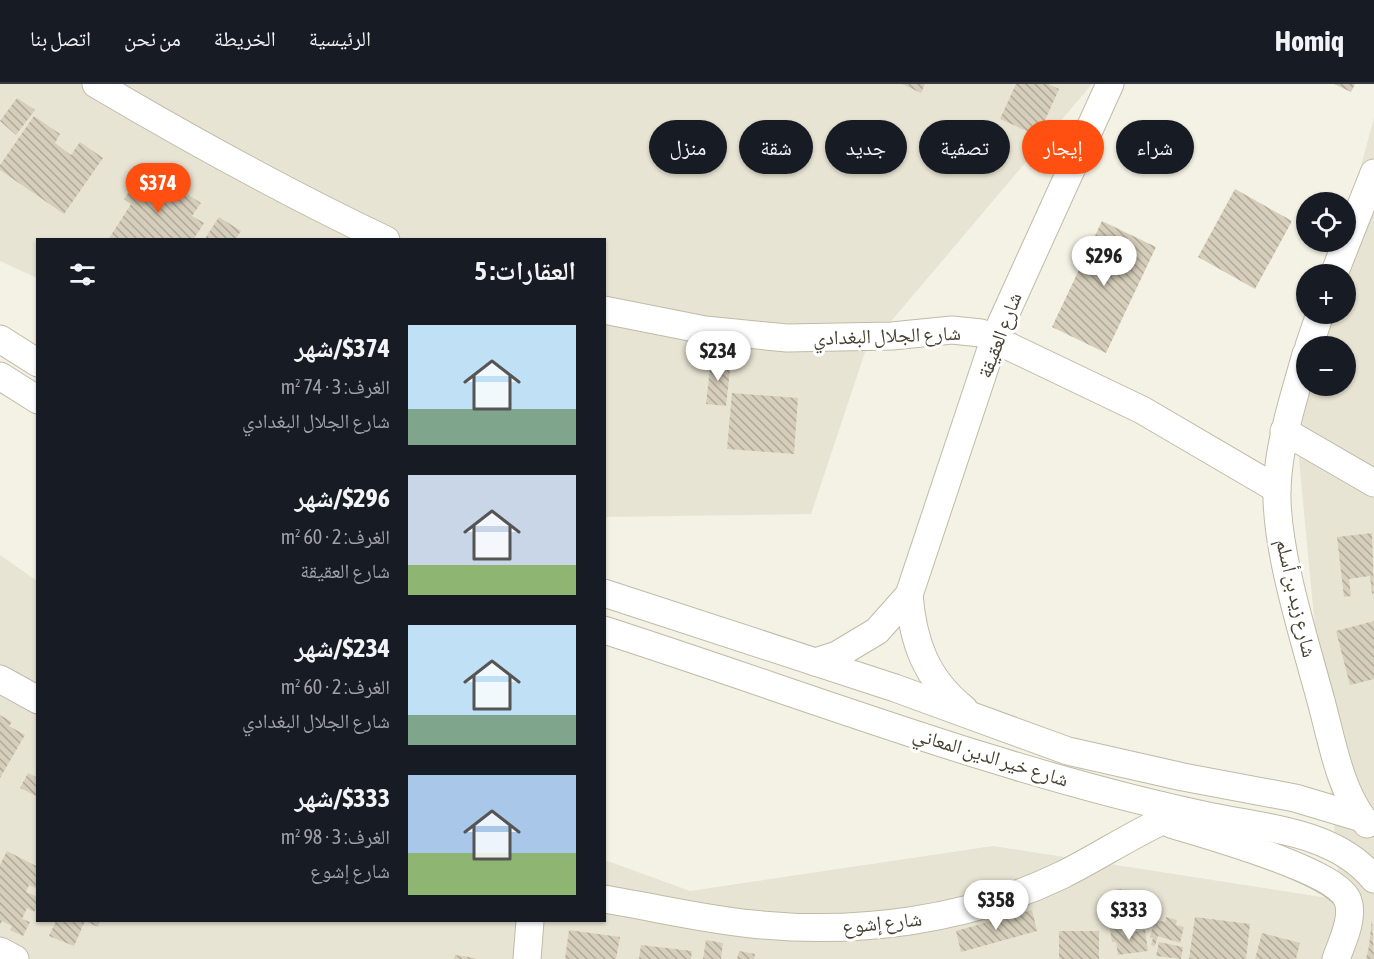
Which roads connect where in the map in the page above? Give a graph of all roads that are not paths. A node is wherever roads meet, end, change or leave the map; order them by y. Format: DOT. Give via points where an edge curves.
graph roads {
  1 [pos="96,84"];
  2 [pos="1110,84"];
  3 [pos="1374,172"];
  4 [pos="382,238"];
  5 [pos="1338,264"];
  6 [pos="606,310"];
  7 [pos="995,338"];
  8 [pos="0,339"];
  9 [pos="36,362"];
  10 [pos="0,376"];
  11 [pos="1296,389"];
  12 [pos="36,399"];
  13 [pos="1284,431"];
  14 [pos="1374,483"];
  15 [pos="1277,489"];
  16 [pos="606,594"];
  17 [pos="909,596"];
  18 [pos="606,631"];
  19 [pos="815,662"];
  20 [pos="0,679"];
  21 [pos="36,699"];
  22 [pos="972,716"];
  23 [pos="1162,813"];
  24 [pos="1368,825"];
  25 [pos="1374,879"];
  26 [pos="606,899"];
  27 [pos="530,922"];
  28 [pos="0,951"];
  29 [pos="15,959"];
  30 [pos="527,959"];
  31 [pos="1336,959"];
  1 -- 4 [label="street" via="247,170"];
  2 -- 7 [label="street, شارع العقيقة"];
  3 -- 5 [label="street"];
  6 -- 7 [label="street, شارع الجلال البغدادي" via="705,330 787,338 892,336 952,330"];
  7 -- 15 [label="street, شارع الجلال البغدادي" via="1142,410"];
  7 -- 17 [label="street, شارع العقيقة"];
  8 -- 9 [label="street"];
  10 -- 12 [label="street"];
  11 -- 13 [label="street, شارع زيد بن أسلم"];
  13 -- 14 [label="street"];
  13 -- 15 [label="street, شارع زيد بن أسلم"];
  15 -- 24 [label="street, شارع زيد بن أسلم" via="1296,606 1342,772"];
  16 -- 19 [label="street, شارع خير الدين المعاني"];
  17 -- 19 [label="street, شارع العقيقة" via="886,623 858,644"];
  17 -- 22 [label="street, شارع العقيقة" via="918,651 950,698"];
  18 -- 23 [label="street, شارع خير الدين المعاني"];
  19 -- 22 [label="street, شارع خير الدين المعاني"];
  20 -- 21 [label="street"];
  22 -- 24 [label="street, شارع خير الدين المعاني" via="1068,751 1295,798"];
  23 -- 25 [label="street, شارع خير الدين المعاني" via="1320,840 1349,855"];
  23 -- 26 [label="street, شارع إشوع" via="1062,875 1002,899 944,915 835,928 752,924"];
  23 -- 31 [label="street" via="1340,889 1349,904 1350,916"];
  27 -- 30 [label="street"];
  28 -- 29 [label="street"];
}
